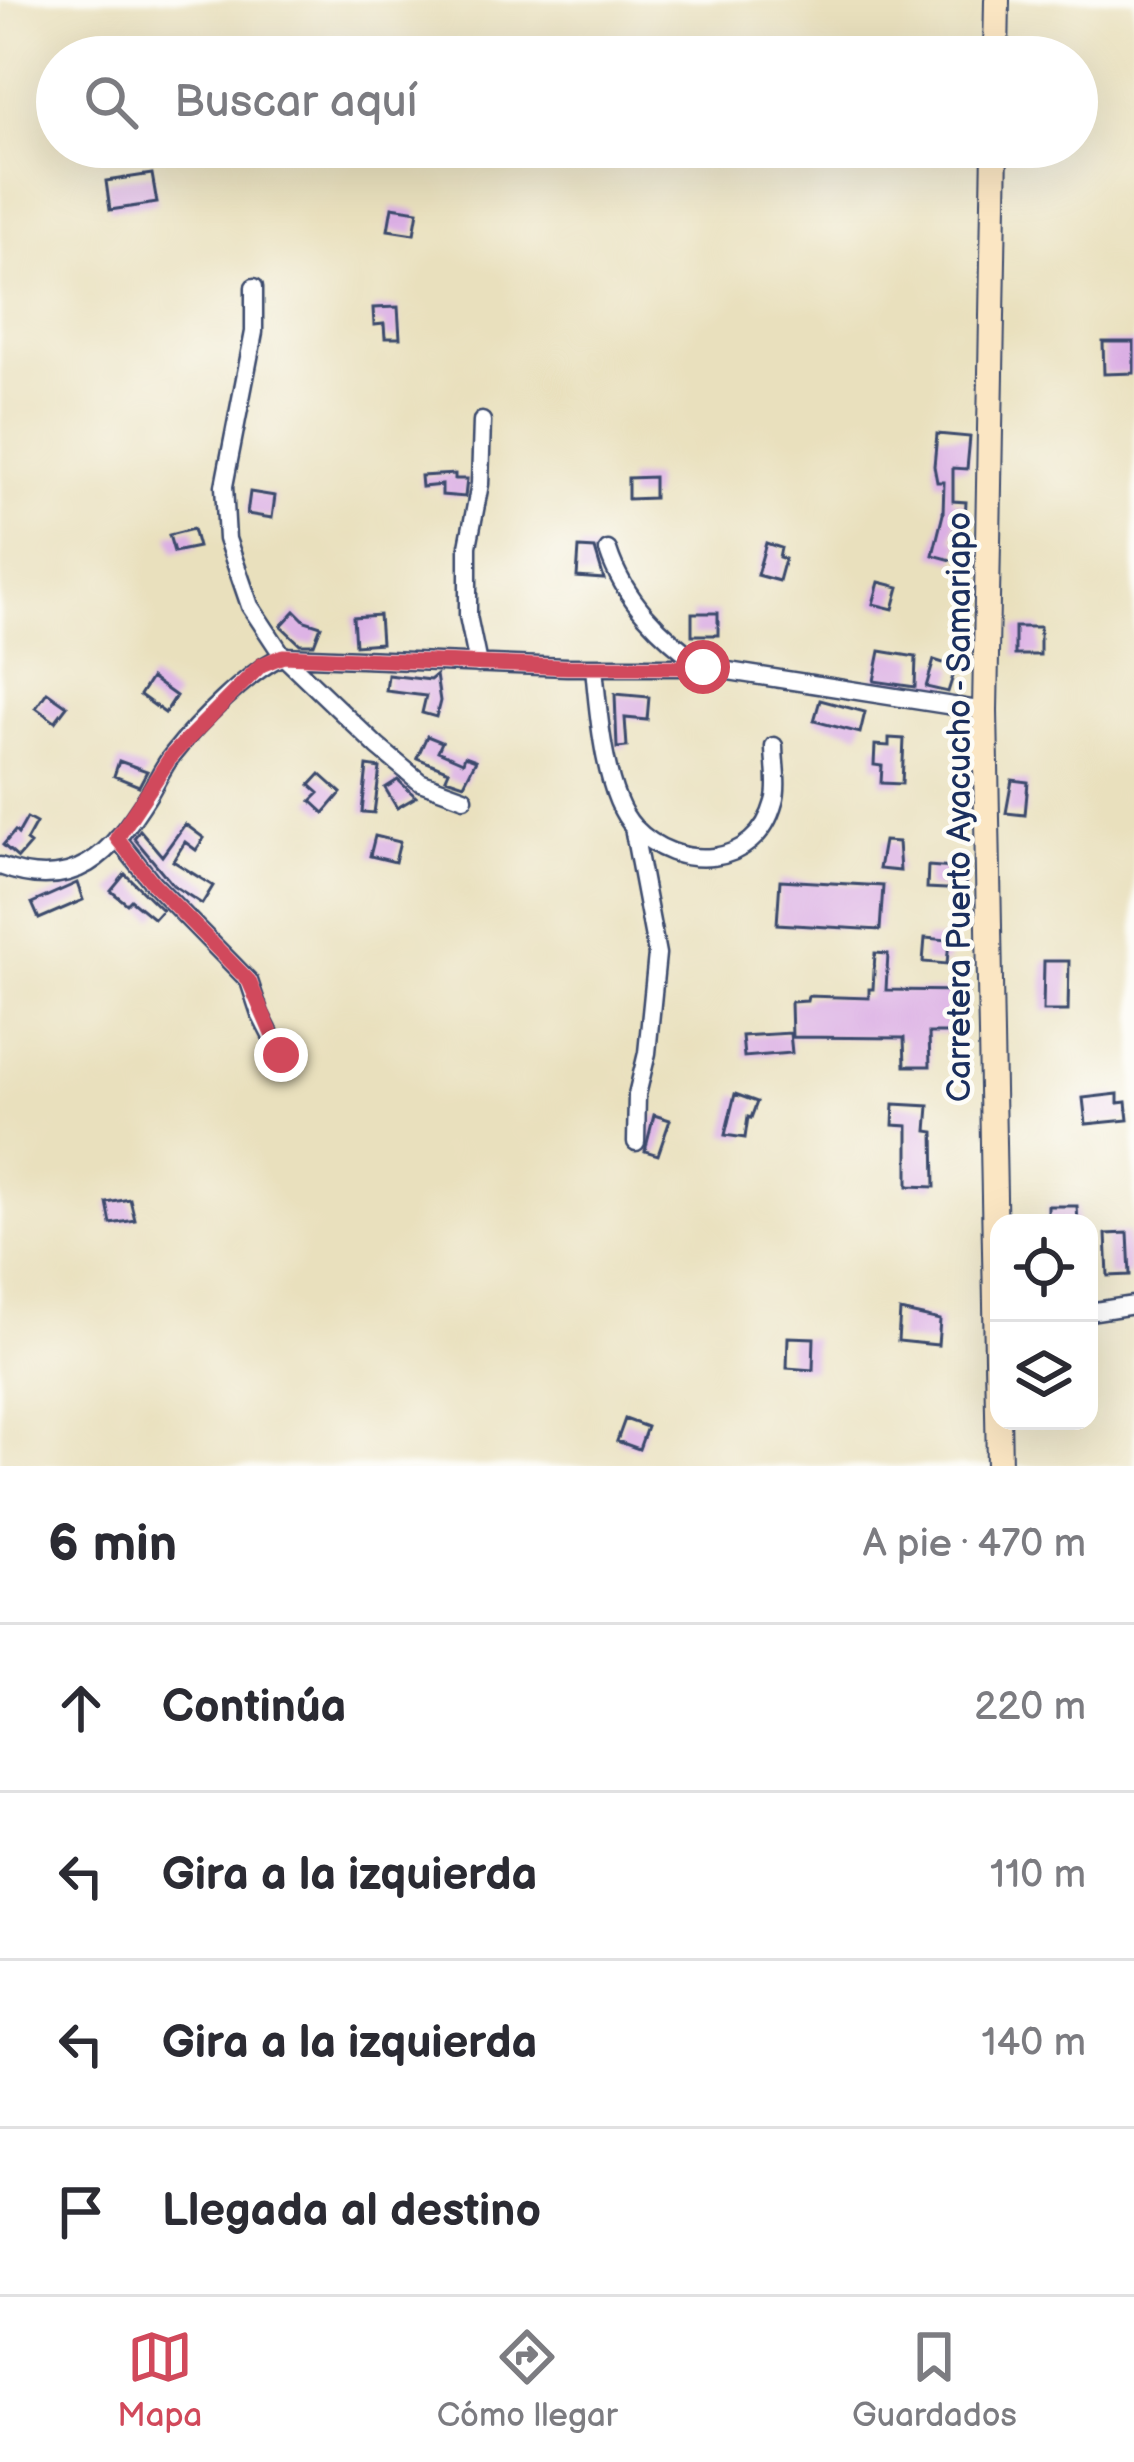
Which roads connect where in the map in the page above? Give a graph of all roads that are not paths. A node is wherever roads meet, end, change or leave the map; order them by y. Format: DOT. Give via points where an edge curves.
graph roads {
  1 [pos="997,0"];
  2 [pos="996,36"];
  3 [pos="995,168"];
  4 [pos="254,287"];
  5 [pos="482,421"];
  6 [pos="608,550"];
  7 [pos="283,656"];
  8 [pos="478,664"];
  9 [pos="594,667"];
  10 [pos="703,667"];
  11 [pos="986,711"];
  12 [pos="773,746"];
  13 [pos="464,798"];
  14 [pos="632,826"];
  15 [pos="117,838"];
  16 [pos="0,866"];
  17 [pos="281,1055"];
  18 [pos="636,1142"];
  19 [pos="996,1214"];
  20 [pos="1134,1305"];
  21 [pos="1098,1311"];
  22 [pos="998,1322"];
  23 [pos="999,1466"];
  1 -- 2 [label="street"];
  3 -- 11 [label="street, Carretera Puerto Ayacucho - Samariapo"];
  4 -- 7 [label="street" via="254,332 224,486 227,539 250,606"];
  5 -- 8 [label="street" via="468,546"];
  6 -- 10 [label="street" via="639,609"];
  7 -- 8 [label="street"];
  7 -- 13 [label="street" via="420,782"];
  7 -- 15 [label="street" via="261,665 172,755"];
  8 -- 9 [label="street"];
  9 -- 10 [label="street"];
  9 -- 14 [label="street" via="600,733"];
  10 -- 11 [label="street"];
  11 -- 19 [label="street, Carretera Puerto Ayacucho - Samariapo"];
  12 -- 14 [label="street" via="775,800 741,851 678,855"];
  14 -- 18 [label="street" via="657,954"];
  15 -- 16 [label="street" via="62,876"];
  15 -- 17 [label="street" via="249,981"];
  20 -- 21 [label="street"];
  22 -- 23 [label="street, Carretera Puerto Ayacucho - Samariapo"];
}
